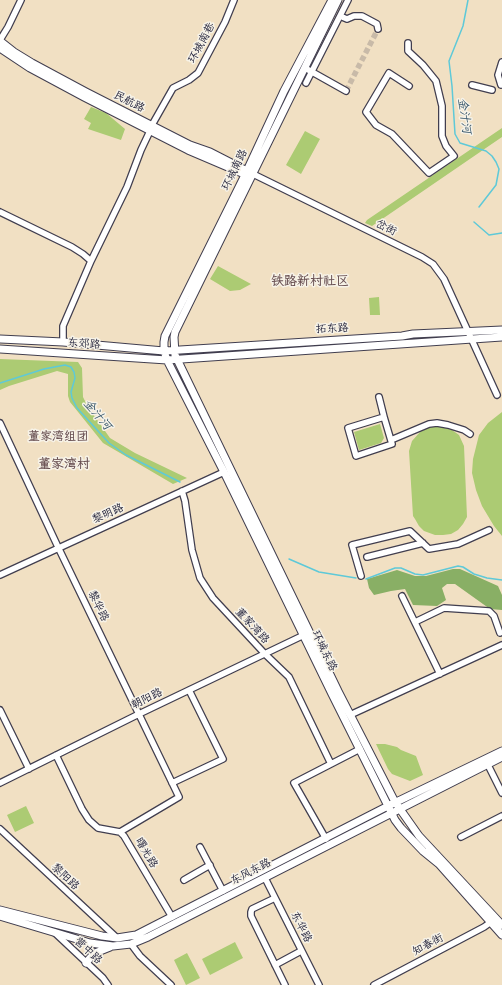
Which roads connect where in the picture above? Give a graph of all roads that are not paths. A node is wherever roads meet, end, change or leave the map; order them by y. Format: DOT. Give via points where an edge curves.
graph roads {
  1 [pos="21,0"];
  2 [pos="234,0"];
  3 [pos="333,0"];
  4 [pos="348,0"];
  5 [pos="340,16"];
  6 [pos="378,29"];
  7 [pos="0,40"];
  8 [pos="408,43"];
  9 [pos="0,48"];
  10 [pos="502,62"];
  11 [pos="308,70"];
  12 [pos="306,83"];
  13 [pos="472,85"];
  14 [pos="501,85"];
  15 [pos="409,86"];
  16 [pos="492,90"];
  17 [pos="346,91"];
  18 [pos="151,128"];
  19 [pos="249,174"];
  20 [pos="0,212"];
  21 [pos="91,261"];
  22 [pos="502,330"];
  23 [pos="467,331"];
  24 [pos="502,337"];
  25 [pos="0,339"];
  26 [pos="471,339"];
  27 [pos="63,342"];
  28 [pos="0,348"];
  29 [pos="164,351"];
  30 [pos="174,351"];
  31 [pos="167,360"];
  32 [pos="177,360"];
  33 [pos="497,395"];
  34 [pos="379,397"];
  35 [pos="384,418"];
  36 [pos="0,422"];
  37 [pos="470,434"];
  38 [pos="391,440"];
  39 [pos="224,472"];
  40 [pos="182,492"];
  41 [pos="489,530"];
  42 [pos="423,543"];
  43 [pos="58,547"];
  44 [pos="367,557"];
  45 [pos="0,575"];
  46 [pos="361,576"];
  47 [pos="402,596"];
  48 [pos="415,622"];
  49 [pos="500,633"];
  50 [pos="304,635"];
  51 [pos="502,645"];
  52 [pos="265,654"];
  53 [pos="440,674"];
  54 [pos="189,690"];
  55 [pos="0,710"];
  56 [pos="138,714"];
  57 [pos="350,715"];
  58 [pos="360,749"];
  59 [pos="502,751"];
  60 [pos="56,755"];
  61 [pos="502,757"];
  62 [pos="331,764"];
  63 [pos="488,764"];
  64 [pos="29,769"];
  65 [pos="0,783"];
  66 [pos="172,783"];
  67 [pos="502,794"];
  68 [pos="392,804"];
  69 [pos="399,810"];
  70 [pos="392,813"];
  71 [pos="502,816"];
  72 [pos="0,829"];
  73 [pos="120,832"];
  74 [pos="460,837"];
  75 [pos="326,839"];
  76 [pos="200,847"];
  77 [pos="210,865"];
  78 [pos="265,878"];
  79 [pos="184,880"];
  80 [pos="223,891"];
  81 [pos="275,898"];
  82 [pos="0,910"];
  83 [pos="0,916"];
  84 [pos="172,917"];
  85 [pos="491,922"];
  86 [pos="502,925"];
  87 [pos="53,932"];
  88 [pos="502,935"];
  89 [pos="117,938"];
  90 [pos="132,944"];
  91 [pos="113,946"];
  92 [pos="301,951"];
  93 [pos="86,963"];
  94 [pos="275,965"];
  95 [pos="108,985"];
  96 [pos="171,985"];
  97 [pos="285,985"];
  98 [pos="319,985"];
  99 [pos="374,985"];
  1 -- 7 [label="street"];
  2 -- 18 [label="street, 环城南巷" via="198,73 173,88"];
  3 -- 11 [label="main road, 环城南路"];
  3 -- 19 [label="main road, 环城南路" via="284,91"];
  4 -- 5 [label="street"];
  5 -- 6 [label="street" via="347,19 362,16 377,24"];
  5 -- 11 [label="street"];
  7 -- 18 [label="main road, 民航路" via="39,67"];
  8 -- 15 [label="street" via="408,51 436,81 442,106 442,136 454,156 429,173 392,134 376,125 366,112 389,73"];
  9 -- 18 [label="main road, 民航路" via="30,68"];
  10 -- 14 [label="street" via="498,75"];
  11 -- 12 [label="street"];
  11 -- 17 [label="street"];
  11 -- 19 [label="main road, 环城南路"];
  13 -- 16 [label="street"];
  18 -- 19 [label="main road, 民航路"];
  18 -- 21 [label="street, 环城南巷" via="127,187"];
  19 -- 23 [label="street, 岔街" via="299,196 428,261 443,276"];
  19 -- 29 [label="main road, 环城南路" via="166,336"];
  19 -- 30 [label="main road, 环城南路" via="175,332"];
  20 -- 21 [label="street" via="72,247"];
  21 -- 27 [label="street, 环城南巷" via="63,326"];
  22 -- 23 [label="main road, 拓东路"];
  23 -- 26 [label="street, 岔街"];
  23 -- 30 [label="main road, 拓东路"];
  24 -- 26 [label="main road, 拓东路"];
  25 -- 27 [label="main road, 东郊路"];
  26 -- 32 [label="main road, 拓东路"];
  26 -- 33 [label="street, 岔街"];
  27 -- 29 [label="main road, 东郊路"];
  28 -- 31 [label="main road, 东郊路"];
  29 -- 30 [label="main road, 拓东路"];
  29 -- 31 [label="main road, 环城东路"];
  30 -- 32 [label="main road, 环城东路"];
  31 -- 32 [label="main road, 拓东路"];
  31 -- 39 [label="main road, 环城东路"];
  32 -- 57 [label="main road, 环城东路"];
  34 -- 35 [label="street"];
  35 -- 38 [label="street"];
  35 -- 38 [label="street" via="348,428 356,456 392,444"];
  36 -- 43 [label="street, 黎华路"];
  37 -- 38 [label="street" via="437,423"];
  39 -- 40 [label="street, 黎明路"];
  39 -- 50 [label="main road, 环城东路"];
  40 -- 43 [label="street, 黎明路"];
  40 -- 52 [label="street, 董家湾路" via="192,550 200,578 213,598"];
  41 -- 42 [label="street" via="458,544 429,549"];
  42 -- 44 [label="street"];
  42 -- 46 [label="street" via="410,531 352,546"];
  43 -- 45 [label="street, 黎明路"];
  43 -- 56 [label="street, 黎华路"];
  47 -- 48 [label="street"];
  48 -- 49 [label="street" via="444,608 489,611 494,616"];
  48 -- 53 [label="street"];
  50 -- 52 [label="street, 朝阳路"];
  50 -- 58 [label="main road, 环城东路"];
  51 -- 53 [label="street"];
  52 -- 54 [label="street, 朝阳路"];
  52 -- 62 [label="street, 董家湾路" via="292,682"];
  53 -- 57 [label="street"];
  54 -- 56 [label="street, 朝阳路"];
  54 -- 66 [label="street" via="223,758"];
  55 -- 64 [label="street"];
  56 -- 60 [label="street, 朝阳路"];
  56 -- 66 [label="street, 黎华路"];
  57 -- 68 [label="main road, 环城东路"];
  58 -- 62 [label="street"];
  58 -- 68 [label="main road, 环城东路"];
  59 -- 68 [label="main road, 东风东路"];
  60 -- 64 [label="street, 朝阳路"];
  60 -- 73 [label="street, 曙光路" via="88,820 98,828"];
  61 -- 63 [label="main road, 东风东路"];
  62 -- 75 [label="street" via="294,783"];
  63 -- 67 [label="street"];
  63 -- 69 [label="main road, 东风东路"];
  64 -- 65 [label="street, 朝阳路"];
  66 -- 73 [label="street, 黎华路" via="179,797"];
  68 -- 69 [label="main road, 环城东路"];
  68 -- 70 [label="main road, 环城东路"];
  68 -- 75 [label="main road, 东风东路"];
  69 -- 70 [label="main road, 东风东路"];
  69 -- 86 [label="main road, 环城东路" via="419,836"];
  70 -- 78 [label="main road, 东风东路"];
  70 -- 85 [label="main road, 环城东路" via="401,828 439,864"];
  71 -- 74 [label="street"];
  72 -- 89 [label="street, 黎阳路"];
  73 -- 84 [label="street, 曙光路"];
  75 -- 80 [label="main road, 东风东路"];
  76 -- 77 [label="street"];
  77 -- 79 [label="street"];
  77 -- 80 [label="street"];
  78 -- 81 [label="street, 东华路"];
  78 -- 90 [label="main road, 东风东路"];
  80 -- 84 [label="main road, 东风东路"];
  81 -- 92 [label="street, 东华路"];
  81 -- 94 [label="street" via="252,909 251,912"];
  82 -- 89 [label="main road, 东风东路"];
  83 -- 87 [label="main road, 东风东路"];
  84 -- 89 [label="main road, 东风东路" via="136,936"];
  85 -- 88 [label="main road, 环城东路"];
  85 -- 99 [label="street, 知春街"];
  87 -- 91 [label="main road, 东风东路" via="90,943"];
  87 -- 93 [label="street, 营中路"];
  90 -- 91 [label="main road, 东风东路"];
  90 -- 96 [label="street" via="140,956"];
  91 -- 93 [label="main road" via="95,953"];
  92 -- 94 [label="street"];
  92 -- 98 [label="street, 东华路"];
  93 -- 95 [label="street, 营中路"];
  94 -- 97 [label="street"];
}
